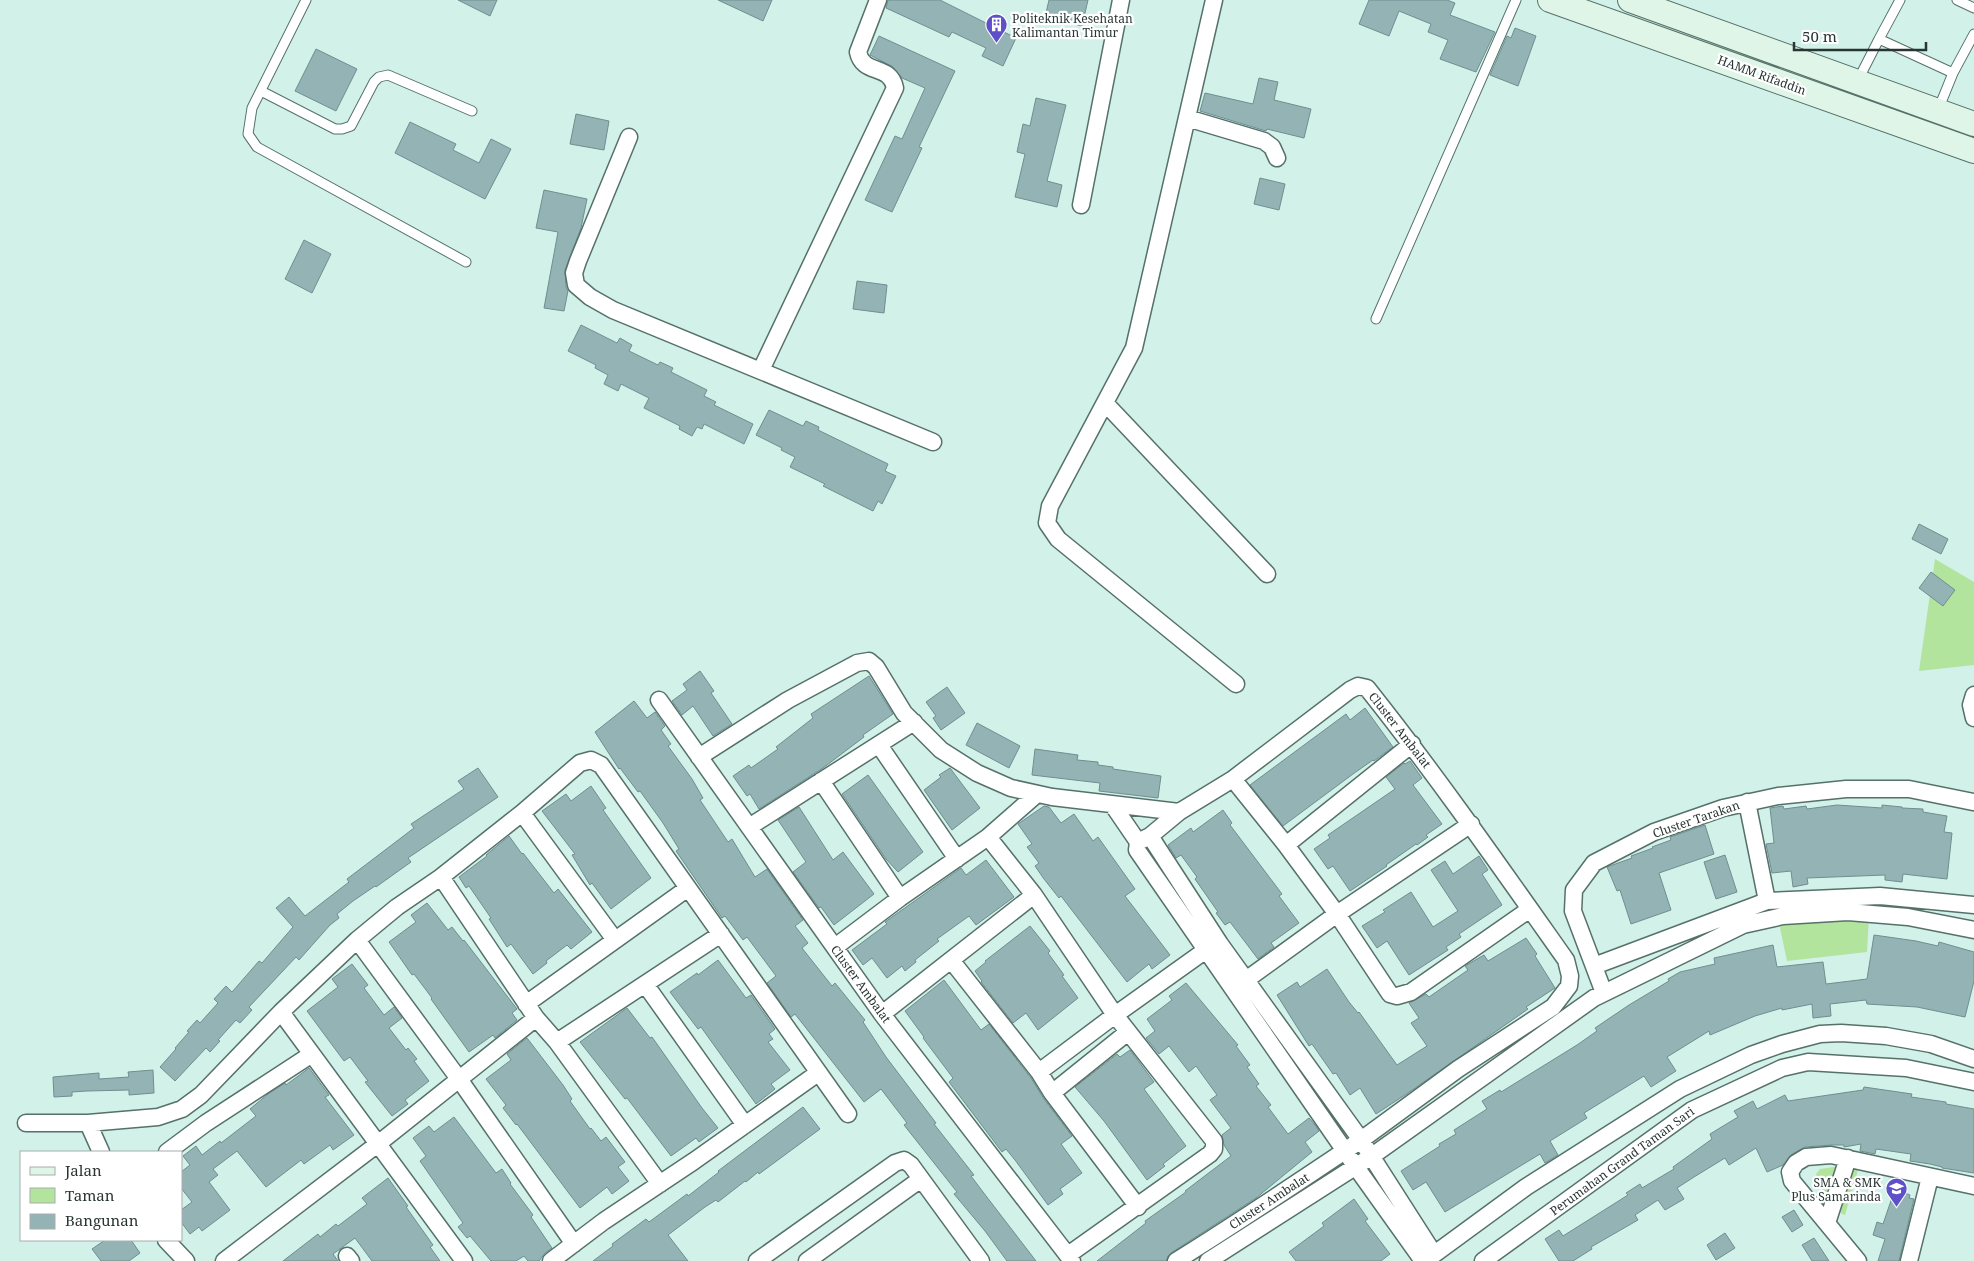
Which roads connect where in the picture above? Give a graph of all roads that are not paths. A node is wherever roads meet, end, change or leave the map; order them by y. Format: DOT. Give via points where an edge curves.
graph roads {
  1 [pos="306,0"];
  2 [pos="878,0"];
  3 [pos="1121,0"];
  4 [pos="1214,0"];
  5 [pos="1516,0"];
  6 [pos="1550,0"];
  7 [pos="1630,0"];
  8 [pos="1900,0"];
  9 [pos="1957,0"];
  10 [pos="1974,8"];
  11 [pos="1974,34"];
  12 [pos="1879,39"];
  13 [pos="1953,73"];
  14 [pos="1857,82"];
  15 [pos="260,91"];
  16 [pos="472,111"];
  17 [pos="1938,111"];
  18 [pos="1187,118"];
  19 [pos="1974,124"];
  20 [pos="628,137"];
  21 [pos="1974,151"];
  22 [pos="1277,158"];
  23 [pos="1081,205"];
  24 [pos="466,262"];
  25 [pos="1376,319"];
  26 [pos="761,370"];
  27 [pos="1106,403"];
  28 [pos="933,442"];
  29 [pos="1268,574"];
  30 [pos="1236,684"];
  31 [pos="1974,695"];
  32 [pos="659,700"];
  33 [pos="1974,718"];
  34 [pos="914,722"];
  35 [pos="1412,744"];
  36 [pos="879,745"];
  37 [pos="699,757"];
  38 [pos="1233,779"];
  39 [pos="821,781"];
  40 [pos="1037,794"];
  41 [pos="1747,802"];
  42 [pos="1974,802"];
  43 [pos="1112,804"];
  44 [pos="1179,812"];
  45 [pos="522,813"];
  46 [pos="1471,824"];
  47 [pos="749,827"];
  48 [pos="988,837"];
  49 [pos="1144,839"];
  50 [pos="1286,845"];
  51 [pos="957,859"];
  52 [pos="441,876"];
  53 [pos="688,888"];
  54 [pos="1034,895"];
  55 [pos="900,898"];
  56 [pos="1767,901"];
  57 [pos="1974,905"];
  58 [pos="1530,909"];
  59 [pos="1337,914"];
  60 [pos="1974,930"];
  61 [pos="721,934"];
  62 [pos="357,940"];
  63 [pos="615,940"];
  64 [pos="835,948"];
  65 [pos="1206,950"];
  66 [pos="951,960"];
  67 [pos="1595,969"];
  68 [pos="645,984"];
  69 [pos="1240,984"];
  70 [pos="1604,992"];
  71 [pos="526,1004"];
  72 [pos="281,1012"];
  73 [pos="882,1014"];
  74 [pos="1115,1015"];
  75 [pos="536,1018"];
  76 [pos="1128,1032"];
  77 [pos="557,1042"];
  78 [pos="312,1054"];
  79 [pos="1974,1059"];
  80 [pos="1039,1072"];
  81 [pos="818,1073"];
  82 [pos="459,1079"];
  83 [pos="1974,1081"];
  84 [pos="1680,1089"];
  85 [pos="1052,1093"];
  86 [pos="182,1109"];
  87 [pos="1692,1110"];
  88 [pos="848,1114"];
  89 [pos="26,1123"];
  90 [pos="88,1123"];
  91 [pos="745,1125"];
  92 [pos="196,1131"];
  93 [pos="1361,1140"];
  94 [pos="379,1143"];
  95 [pos="101,1151"];
  96 [pos="168,1151"];
  97 [pos="1345,1151"];
  98 [pos="1372,1156"];
  99 [pos="1848,1158"];
  100 [pos="1356,1167"];
  101 [pos="1930,1177"];
  102 [pos="921,1179"];
  103 [pos="660,1184"];
  104 [pos="1974,1186"];
  105 [pos="1138,1207"];
  106 [pos="1827,1223"];
  107 [pos="167,1241"];
  108 [pos="574,1244"];
  109 [pos="1070,1258"];
  110 [pos="1428,1259"];
  111 [pos="186,1261"];
  112 [pos="224,1261"];
  113 [pos="464,1261"];
  114 [pos="551,1261"];
  115 [pos="757,1261"];
  116 [pos="807,1261"];
  117 [pos="981,1261"];
  118 [pos="1176,1261"];
  119 [pos="1208,1261"];
  120 [pos="1483,1261"];
  121 [pos="1858,1261"];
  122 [pos="1909,1261"];
  1 -- 15 [label="lane"];
  2 -- 26 [label="street" via="858,52 859,59 864,65 888,74 895,88"];
  3 -- 23 [label="street"];
  4 -- 18 [label="street"];
  5 -- 25 [label="lane"];
  6 -- 21 [label="main road, HAMM Rifaddin"];
  7 -- 14 [label="main road, HAMM Rifaddin"];
  8 -- 12 [label="lane"];
  9 -- 10 [label="lane"];
  11 -- 13 [label="lane"];
  12 -- 13 [label="lane"];
  12 -- 14 [label="lane"];
  13 -- 17 [label="lane"];
  14 -- 17 [label="main road, HAMM Rifaddin"];
  15 -- 16 [label="lane" via="335,129 351,126 374,82 388,75"];
  15 -- 24 [label="lane" via="252,108 248,134 257,147"];
  17 -- 19 [label="main road, HAMM Rifaddin"];
  18 -- 22 [label="street" via="1264,141 1272,147"];
  18 -- 27 [label="street" via="1134,348"];
  20 -- 26 [label="street" via="578,261 574,274 576,285 612,310"];
  26 -- 28 [label="street"];
  27 -- 29 [label="street"];
  27 -- 30 [label="street" via="1050,506 1047,523 1058,538"];
  31 -- 33 [label="street" via="1971,705"];
  32 -- 37 [label="street, Cluster Ambalat"];
  34 -- 36 [label="street"];
  34 -- 37 [label="street" via="904,713 876,667 869,661 857,662 788,700"];
  34 -- 40 [label="street" via="941,750 977,773 1011,788"];
  35 -- 38 [label="street, Cluster Ambalat" via="1367,688 1358,686"];
  35 -- 46 [label="street, Cluster Ambalat"];
  35 -- 50 [label="street"];
  36 -- 39 [label="street"];
  36 -- 51 [label="street"];
  37 -- 47 [label="street, Cluster Ambalat"];
  38 -- 44 [label="street, Cluster Ambalat"];
  38 -- 50 [label="street"];
  39 -- 47 [label="street"];
  39 -- 55 [label="street"];
  40 -- 43 [label="street"];
  40 -- 48 [label="street"];
  41 -- 42 [label="street, Cluster Tarakan" via="1855,788 1909,789"];
  41 -- 56 [label="street"];
  41 -- 67 [label="street, Cluster Tarakan" via="1654,832 1594,863 1574,890 1572,911"];
  43 -- 44 [label="street"];
  43 -- 49 [label="street"];
  44 -- 49 [label="street, Cluster Ambalat"];
  45 -- 52 [label="street"];
  45 -- 53 [label="street" via="580,762 591,760 601,765"];
  45 -- 63 [label="street"];
  46 -- 58 [label="street, Cluster Ambalat"];
  46 -- 59 [label="street"];
  47 -- 64 [label="street, Cluster Ambalat"];
  48 -- 51 [label="street"];
  48 -- 54 [label="street"];
  49 -- 65 [label="street" via="1137,850"];
  49 -- 69 [label="street" via="1220,944"];
  50 -- 59 [label="street"];
  51 -- 55 [label="street"];
  52 -- 62 [label="street"];
  52 -- 71 [label="street"];
  53 -- 61 [label="street"];
  53 -- 63 [label="street"];
  54 -- 66 [label="street"];
  54 -- 74 [label="street"];
  55 -- 64 [label="street"];
  56 -- 57 [label="street" via="1880,896"];
  56 -- 67 [label="street"];
  58 -- 59 [label="street" via="1411,992 1397,996 1390,994"];
  58 -- 93 [label="street, Cluster Ambalat" via="1566,960 1570,981 1563,997"];
  59 -- 69 [label="street"];
  60 -- 70 [label="street" via="1908,917 1848,912 1776,917 1743,926"];
  61 -- 68 [label="street"];
  61 -- 81 [label="street"];
  62 -- 72 [label="street"];
  62 -- 82 [label="street"];
  63 -- 71 [label="street"];
  64 -- 73 [label="street, Cluster Ambalat"];
  65 -- 69 [label="street"];
  65 -- 74 [label="street"];
  66 -- 73 [label="street"];
  66 -- 80 [label="street"];
  67 -- 70 [label="street, Cluster Tarakan"];
  68 -- 77 [label="street"];
  68 -- 91 [label="street"];
  69 -- 93 [label="street"];
  69 -- 97 [label="street"];
  70 -- 98 [label="street, Cluster Ambalat"];
  71 -- 75 [label="street"];
  72 -- 78 [label="street"];
  72 -- 86 [label="street" via="201,1095"];
  73 -- 109 [label="street, Cluster Ambalat"];
  74 -- 76 [label="street"];
  74 -- 80 [label="street"];
  75 -- 77 [label="street"];
  75 -- 82 [label="street"];
  76 -- 85 [label="street"];
  76 -- 105 [label="street" via="1214,1141 1210,1154"];
  77 -- 103 [label="street"];
  78 -- 92 [label="street"];
  78 -- 94 [label="street"];
  79 -- 84 [label="street" via="1931,1044 1886,1036 1820,1034 1751,1055"];
  80 -- 85 [label="street"];
  81 -- 88 [label="street"];
  81 -- 91 [label="street"];
  82 -- 94 [label="street"];
  82 -- 108 [label="street"];
  83 -- 87 [label="street, Perumahan Grand Taman Sari" via="1906,1068 1808,1062 1782,1068"];
  84 -- 87 [label="street"];
  84 -- 110 [label="street" via="1526,1187"];
  85 -- 105 [label="street"];
  86 -- 90 [label="street" via="158,1117"];
  86 -- 92 [label="street"];
  87 -- 120 [label="street, Perumahan Grand Taman Sari"];
  89 -- 90 [label="street"];
  90 -- 95 [label="street"];
  91 -- 103 [label="street"];
  92 -- 96 [label="street"];
  93 -- 97 [label="street, Cluster Ambalat"];
  93 -- 98 [label="street"];
  94 -- 112 [label="street"];
  94 -- 113 [label="street"];
  97 -- 100 [label="street"];
  97 -- 118 [label="street, Cluster Ambalat"];
  98 -- 100 [label="street, Cluster Ambalat"];
  98 -- 110 [label="street"];
  99 -- 101 [label="street"];
  99 -- 106 [label="street"];
  99 -- 106 [label="street" via="1806,1156 1790,1172 1792,1182"];
  100 -- 110 [label="street"];
  100 -- 119 [label="street, Cluster Ambalat"];
  101 -- 104 [label="street"];
  101 -- 122 [label="street"];
  102 -- 115 [label="street" via="904,1160 895,1163"];
  102 -- 116 [label="street"];
  102 -- 117 [label="street"];
  103 -- 108 [label="street"];
  105 -- 109 [label="street"];
  106 -- 121 [label="street"];
  107 -- 111 [label="street"];
  108 -- 114 [label="street"];
}
